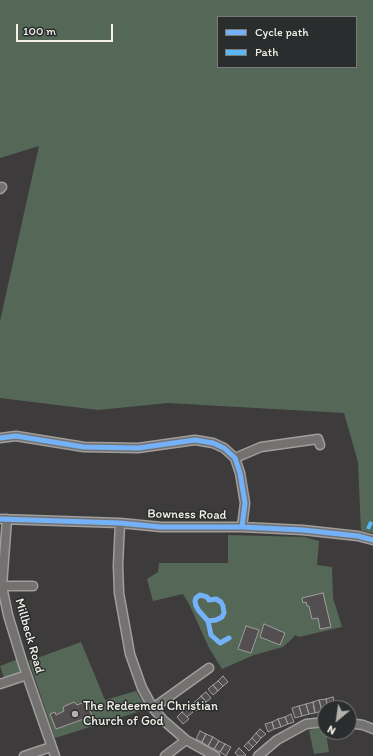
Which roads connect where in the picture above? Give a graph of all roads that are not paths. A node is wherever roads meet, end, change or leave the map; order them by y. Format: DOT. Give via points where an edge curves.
graph roads {
  1 [pos="0,438"];
  2 [pos="320,445"];
  3 [pos="235,458"];
  4 [pos="4,519"];
  5 [pos="120,523"];
  6 [pos="242,527"];
  7 [pos="373,540"];
  8 [pos="2,586"];
  9 [pos="33,586"];
  10 [pos="209,668"];
  11 [pos="27,675"];
  12 [pos="0,684"];
  13 [pos="153,708"];
  14 [pos="317,723"];
  15 [pos="357,724"];
  16 [pos="373,729"];
  17 [pos="186,740"];
  18 [pos="51,747"];
  19 [pos="24,756"];
  20 [pos="54,756"];
  21 [pos="165,756"];
  22 [pos="215,756"];
  23 [pos="258,756"];
  1 -- 3 [label="street" via="16,436 84,447 138,448 195,440 213,443 224,448"];
  2 -- 3 [label="street" via="318,439 261,447"];
  3 -- 6 [label="street" via="245,503"];
  4 -- 5 [label="street, Bowness Road"];
  4 -- 8 [label="street, Millbeck Road"];
  5 -- 6 [label="street, Bowness Road" via="160,527"];
  5 -- 13 [label="street" via="119,593 125,630 142,688"];
  6 -- 7 [label="street, Bowness Road" via="303,530"];
  8 -- 9 [label="street"];
  8 -- 11 [label="street, Millbeck Road" via="8,615"];
  10 -- 13 [label="street"];
  11 -- 12 [label="street"];
  11 -- 18 [label="street, Millbeck Road"];
  13 -- 17 [label="street"];
  14 -- 23 [label="street" via="306,724 277,740"];
  15 -- 16 [label="street"];
  17 -- 21 [label="street"];
  17 -- 22 [label="street"];
  18 -- 19 [label="street"];
  18 -- 20 [label="street, Millbeck Road"];
}
